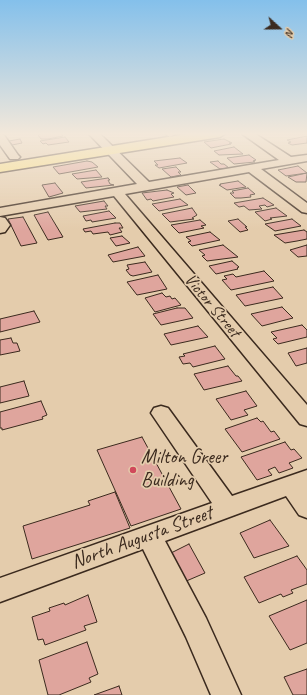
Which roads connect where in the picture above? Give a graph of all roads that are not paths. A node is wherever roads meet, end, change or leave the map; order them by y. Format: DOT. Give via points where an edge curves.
graph roads {
  1 [pos="13,165"];
  2 [pos="125,165"];
  3 [pos="266,165"];
  4 [pos="0,168"];
  5 [pos="252,168"];
  6 [pos="147,187"];
  7 [pos="117,192"];
  8 [pos="307,209"];
  9 [pos="0,212"];
  10 [pos="0,220"];
  11 [pos="0,229"];
  12 [pos="161,413"];
  13 [pos="307,419"];
  14 [pos="298,482"];
  15 [pos="227,507"];
  16 [pos="307,508"];
  17 [pos="149,536"];
  18 [pos="0,590"];
  19 [pos="226,695"];
  1 -- 4 [label="main road"];
  2 -- 6 [label="street"];
  3 -- 5 [label="street"];
  5 -- 6 [label="street"];
  5 -- 8 [label="street"];
  6 -- 7 [label="street"];
  7 -- 9 [label="street"];
  7 -- 13 [label="street, Victor Street"];
  10 -- 11 [label="street"];
  12 -- 15 [label="street"];
  14 -- 15 [label="street, North Augusta Street"];
  14 -- 16 [label="street"];
  15 -- 17 [label="street, North Augusta Street"];
  17 -- 18 [label="street, North Augusta Street"];
  17 -- 19 [label="street" via="196,628"];
}
